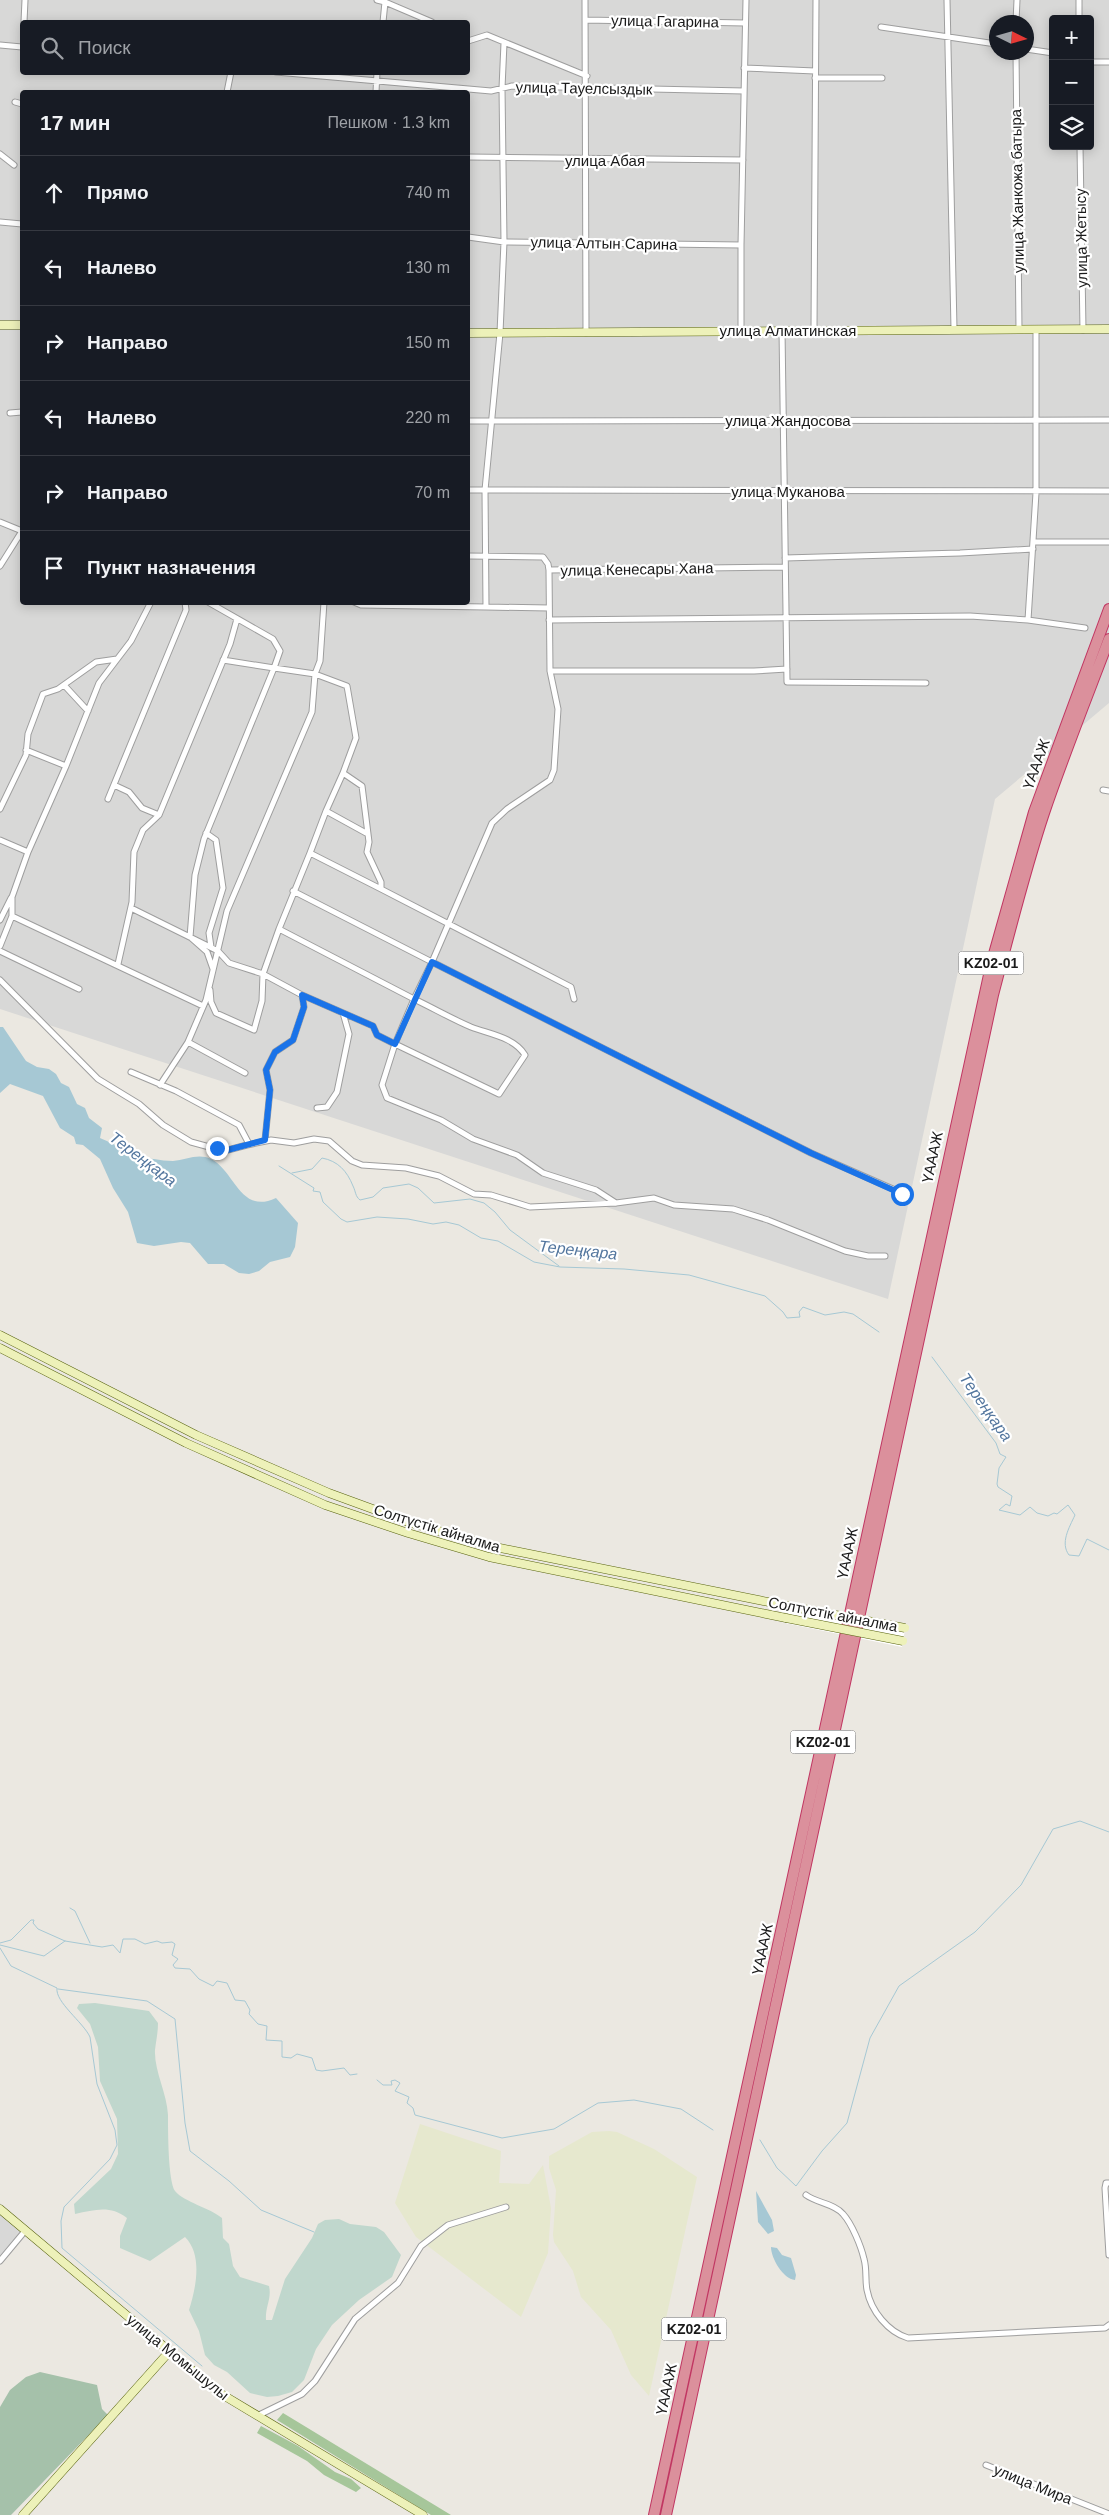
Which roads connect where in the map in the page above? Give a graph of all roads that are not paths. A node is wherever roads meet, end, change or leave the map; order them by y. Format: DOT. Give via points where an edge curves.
graph roads {
  1 [pos="26,0"];
  2 [pos="378,0"];
  3 [pos="746,0"];
  4 [pos="816,0"];
  5 [pos="947,0"];
  6 [pos="1017,0"];
  7 [pos="1079,0"];
  8 [pos="584,1"];
  9 [pos="385,2"];
  10 [pos="1016,15"];
  11 [pos="1079,15"];
  12 [pos="24,20"];
  13 [pos="383,20"];
  14 [pos="427,20"];
  15 [pos="586,20"];
  16 [pos="745,23"];
  17 [pos="882,27"];
  18 [pos="947,37"];
  19 [pos="470,40"];
  20 [pos="504,43"];
  21 [pos="989,43"];
  22 [pos="0,45"];
  23 [pos="20,46"];
  24 [pos="1034,50"];
  25 [pos="1049,52"];
  26 [pos="1016,60"];
  27 [pos="1094,62"];
  28 [pos="1109,62"];
  29 [pos="744,68"];
  30 [pos="815,71"];
  31 [pos="230,75"];
  32 [pos="306,75"];
  33 [pos="377,75"];
  34 [pos="587,76"];
  35 [pos="815,78"];
  36 [pos="882,78"];
  37 [pos="376,82"];
  38 [pos="502,88"];
  39 [pos="587,89"];
  40 [pos="227,90"];
  41 [pos="376,90"];
  42 [pos="744,91"];
  43 [pos="15,102"];
  44 [pos="20,103"];
  45 [pos="1080,150"];
  46 [pos="0,154"];
  47 [pos="470,157"];
  48 [pos="502,158"];
  49 [pos="586,160"];
  50 [pos="743,160"];
  51 [pos="14,165"];
  52 [pos="0,222"];
  53 [pos="20,224"];
  54 [pos="470,237"];
  55 [pos="504,242"];
  56 [pos="587,243"];
  57 [pos="740,244"];
  58 [pos="0,324"];
  59 [pos="20,325"];
  60 [pos="954,329"];
  61 [pos="1019,329"];
  62 [pos="1036,329"];
  63 [pos="1109,329"];
  64 [pos="741,330"];
  65 [pos="782,330"];
  66 [pos="814,330"];
  67 [pos="1083,330"];
  68 [pos="470,333"];
  69 [pos="500,333"];
  70 [pos="586,333"];
  71 [pos="20,412"];
  72 [pos="10,413"];
  73 [pos="470,420"];
  74 [pos="490,420"];
  75 [pos="1037,420"];
  76 [pos="1109,420"];
  77 [pos="784,421"];
  78 [pos="470,490"];
  79 [pos="485,490"];
  80 [pos="783,491"];
  81 [pos="1109,491"];
  82 [pos="1036,492"];
  83 [pos="0,522"];
  84 [pos="20,530"];
  85 [pos="20,534"];
  86 [pos="1034,542"];
  87 [pos="1109,542"];
  88 [pos="1033,548"];
  89 [pos="470,556"];
  90 [pos="486,557"];
  91 [pos="785,558"];
  92 [pos="0,566"];
  93 [pos="786,567"];
  94 [pos="549,570"];
  95 [pos="149,605"];
  96 [pos="185,605"];
  97 [pos="213,605"];
  98 [pos="324,605"];
  99 [pos="361,605"];
  100 [pos="486,607"];
  101 [pos="549,608"];
  102 [pos="1109,609"];
  103 [pos="237,619"];
  104 [pos="787,619"];
  105 [pos="549,620"];
  106 [pos="1028,620"];
  107 [pos="1085,628"];
  108 [pos="1109,639"];
  109 [pos="117,659"];
  110 [pos="223,660"];
  111 [pos="274,668"];
  112 [pos="787,669"];
  113 [pos="550,671"];
  114 [pos="315,674"];
  115 [pos="926,683"];
  116 [pos="64,685"];
  117 [pos="88,711"];
  118 [pos="26,750"];
  119 [pos="66,766"];
  120 [pos="343,774"];
  121 [pos="114,785"];
  122 [pos="108,799"];
  123 [pos="0,809"];
  124 [pos="326,811"];
  125 [pos="159,815"];
  126 [pos="206,833"];
  127 [pos="366,833"];
  128 [pos="0,840"];
  129 [pos="28,852"];
  130 [pos="310,853"];
  131 [pos="381,889"];
  132 [pos="293,891"];
  133 [pos="12,897"];
  134 [pos="130,908"];
  135 [pos="12,916"];
  136 [pos="0,920"];
  137 [pos="448,924"];
  138 [pos="279,929"];
  139 [pos="190,937"];
  140 [pos="0,946"];
  141 [pos="211,948"];
  142 [pos="0,951"];
  143 [pos="218,951"];
  144 [pos="432,962"];
  145 [pos="118,964"];
  146 [pos="214,969"];
  147 [pos="263,974"];
  148 [pos="0,980"];
  149 [pos="210,985"];
  150 [pos="79,989"];
  151 [pos="302,995"];
  152 [pos="414,999"];
  153 [pos="574,999"];
  154 [pos="203,1006"];
  155 [pos="343,1013"];
  156 [pos="188,1042"];
  157 [pos="395,1044"];
  158 [pos="131,1072"];
  159 [pos="245,1073"];
  160 [pos="160,1085"];
  161 [pos="317,1108"];
  162 [pos="265,1140"];
  163 [pos="247,1145"];
  164 [pos="902,1194"];
  165 [pos="616,1203"];
  166 [pos="885,1256"];
  167 [pos="0,1336"];
  168 [pos="0,1348"];
  169 [pos="774,1603"];
  170 [pos="772,1615"];
  171 [pos="905,1628"];
  172 [pos="903,1641"];
  173 [pos="743,2127"];
  174 [pos="740,2145"];
  175 [pos="1109,2183"];
  176 [pos="806,2196"];
  177 [pos="506,2207"];
  178 [pos="0,2209"];
  179 [pos="25,2231"];
  180 [pos="1109,2255"];
  181 [pos="0,2261"];
  182 [pos="1108,2328"];
  183 [pos="169,2352"];
  184 [pos="257,2416"];
  185 [pos="986,2464"];
  186 [pos="1109,2514"];
  187 [pos="23,2515"];
  188 [pos="423,2515"];
  189 [pos="654,2515"];
  190 [pos="666,2515"];
  1 -- 12 [label="street"];
  2 -- 9 [label="street"];
  3 -- 16 [label="street"];
  4 -- 30 [label="street"];
  5 -- 18 [label="street"];
  6 -- 10 [label="street"];
  7 -- 11 [label="street"];
  8 -- 15 [label="street"];
  9 -- 13 [label="street"];
  9 -- 14 [label="street"];
  15 -- 16 [label="street, улица Гагарина"];
  15 -- 34 [label="street"];
  16 -- 29 [label="street"];
  17 -- 18 [label="street"];
  18 -- 21 [label="street"];
  18 -- 60 [label="street"];
  19 -- 20 [label="street" via="487,35"];
  20 -- 34 [label="street"];
  20 -- 38 [label="street"];
  22 -- 23 [label="street"];
  24 -- 25 [label="street"];
  26 -- 61 [label="street, улица Жанкожа батыра"];
  27 -- 28 [label="street"];
  29 -- 30 [label="street"];
  29 -- 42 [label="street"];
  30 -- 35 [label="street"];
  31 -- 40 [label="street"];
  32 -- 37 [label="street, улица Тауелсыздык"];
  33 -- 37 [label="street"];
  34 -- 39 [label="street"];
  35 -- 36 [label="street"];
  35 -- 66 [label="street"];
  37 -- 38 [label="street, улица Тауелсыздык" via="491,91"];
  37 -- 41 [label="street"];
  38 -- 39 [label="street, улица Тауелсыздык"];
  38 -- 48 [label="street"];
  39 -- 42 [label="street, улица Тауелсыздык"];
  39 -- 49 [label="street"];
  42 -- 50 [label="street"];
  43 -- 44 [label="street"];
  45 -- 67 [label="street, улица Жетысу"];
  46 -- 51 [label="street"];
  47 -- 48 [label="street, улица Абая"];
  48 -- 49 [label="street, улица Абая"];
  48 -- 55 [label="street"];
  49 -- 50 [label="street, улица Абая"];
  49 -- 56 [label="street"];
  50 -- 57 [label="street"];
  52 -- 53 [label="street"];
  54 -- 55 [label="street, улица Алтын Сарина"];
  55 -- 56 [label="street, улица Алтын Сарина"];
  55 -- 69 [label="street"];
  56 -- 57 [label="street, улица Алтын Сарина"];
  56 -- 70 [label="street"];
  57 -- 64 [label="street"];
  58 -- 59 [label="street"];
  60 -- 61 [label="street, улица Алматинская"];
  60 -- 66 [label="street, улица Алматинская"];
  61 -- 62 [label="street, улица Алматинская"];
  62 -- 67 [label="street, улица Алматинская"];
  62 -- 75 [label="street"];
  63 -- 67 [label="street, улица Алматинская"];
  64 -- 65 [label="street, улица Алматинская"];
  64 -- 70 [label="street, улица Алматинская"];
  65 -- 66 [label="street, улица Алматинская"];
  65 -- 77 [label="street"];
  68 -- 69 [label="street, улица Алматинская"];
  69 -- 70 [label="street, улица Алматинская"];
  69 -- 74 [label="street"];
  71 -- 72 [label="street"];
  73 -- 74 [label="street, улица Жандосова"];
  74 -- 77 [label="street, улица Жандосова"];
  74 -- 79 [label="street"];
  75 -- 76 [label="street, улица Жандосова"];
  75 -- 77 [label="street, улица Жандосова"];
  75 -- 82 [label="street"];
  77 -- 80 [label="street"];
  78 -- 79 [label="street, улица Муканова"];
  79 -- 80 [label="street, улица Муканова"];
  79 -- 90 [label="street"];
  80 -- 82 [label="street, улица Муканова"];
  80 -- 91 [label="street"];
  81 -- 82 [label="street, улица Муканова"];
  82 -- 86 [label="street"];
  83 -- 84 [label="street"];
  85 -- 92 [label="street"];
  86 -- 87 [label="street"];
  86 -- 88 [label="street"];
  88 -- 91 [label="street"];
  88 -- 106 [label="street"];
  89 -- 90 [label="street, улица Кенесары Хана"];
  90 -- 94 [label="street, улица Кенесары Хана" via="543,557"];
  90 -- 100 [label="street"];
  91 -- 93 [label="street"];
  93 -- 94 [label="street, улица Кенесары Хана"];
  93 -- 104 [label="street"];
  94 -- 101 [label="street"];
  95 -- 109 [label="street" via="131,641"];
  96 -- 121 [label="street"];
  97 -- 103 [label="street"];
  98 -- 114 [label="street" via="320,662"];
  99 -- 100 [label="street"];
  100 -- 101 [label="street"];
  101 -- 105 [label="street"];
  102 -- 173 [label="highway, ҮАААЖ / KZ02-01" via="1034,812 1015,873 973,1039"];
  103 -- 110 [label="street"];
  103 -- 111 [label="street" via="273,639 280,651"];
  104 -- 105 [label="street"];
  104 -- 106 [label="street" via="970,616"];
  104 -- 112 [label="street"];
  105 -- 113 [label="street"];
  106 -- 107 [label="street"];
  108 -- 173 [label="highway, ҮАААЖ / KZ02-01" via="1044,814 993,995 916,1361"];
  109 -- 116 [label="street" via="96,662"];
  109 -- 117 [label="street" via="99,683"];
  110 -- 111 [label="street"];
  110 -- 125 [label="street"];
  111 -- 114 [label="street"];
  111 -- 126 [label="street"];
  112 -- 113 [label="street"];
  112 -- 115 [label="street" via="787,682"];
  113 -- 137 [label="street" via="558,709 554,770 550,780 492,823"];
  114 -- 120 [label="street" via="346,686 356,738"];
  114 -- 143 [label="street" via="312,712 227,911"];
  116 -- 117 [label="street"];
  116 -- 118 [label="street" via="43,694 28,734"];
  117 -- 119 [label="street"];
  118 -- 119 [label="street"];
  118 -- 123 [label="street"];
  119 -- 129 [label="street"];
  120 -- 124 [label="street"];
  120 -- 127 [label="street" via="362,786"];
  121 -- 122 [label="street"];
  121 -- 125 [label="street" via="129,792 142,808"];
  124 -- 127 [label="street"];
  124 -- 130 [label="street"];
  125 -- 134 [label="street" via="143,830 134,852"];
  126 -- 139 [label="street" via="195,875"];
  126 -- 141 [label="street" via="216,840 223,888 209,933"];
  127 -- 131 [label="street" via="369,842 367,852"];
  128 -- 129 [label="street"];
  129 -- 133 [label="street"];
  130 -- 131 [label="street"];
  130 -- 132 [label="street"];
  131 -- 137 [label="street"];
  132 -- 138 [label="street"];
  132 -- 144 [label="street"];
  133 -- 135 [label="street"];
  133 -- 136 [label="street"];
  134 -- 139 [label="street"];
  134 -- 145 [label="street"];
  135 -- 140 [label="street"];
  135 -- 145 [label="street"];
  137 -- 144 [label="street"];
  137 -- 153 [label="street" via="571,987"];
  138 -- 147 [label="street"];
  138 -- 152 [label="street"];
  139 -- 141 [label="street"];
  139 -- 146 [label="street" via="207,952"];
  141 -- 143 [label="street"];
  142 -- 150 [label="street"];
  143 -- 146 [label="street"];
  143 -- 147 [label="street" via="228,963"];
  144 -- 152 [label="street"];
  144 -- 164 [label="street" via="811,1153"];
  145 -- 154 [label="street"];
  146 -- 149 [label="street"];
  147 -- 149 [label="street" via="262,1002 254,1030 216,1013 211,1002"];
  147 -- 151 [label="street"];
  148 -- 163 [label="street" via="98,1079 139,1104 163,1125 191,1142 224,1151"];
  149 -- 154 [label="street"];
  151 -- 155 [label="street"];
  151 -- 162 [label="street" via="304,1007 293,1040 275,1052 266,1070 270,1090"];
  152 -- 157 [label="street"];
  152 -- 157 [label="street" via="472,1027 492,1032 522,1049 525,1055 499,1094"];
  154 -- 156 [label="street"];
  155 -- 157 [label="street" via="373,1026 377,1035"];
  155 -- 161 [label="street" via="350,1034 337,1092 327,1108"];
  156 -- 159 [label="street"];
  156 -- 160 [label="street"];
  157 -- 165 [label="street" via="382,1085 387,1098 517,1155 543,1173 596,1190"];
  158 -- 160 [label="street"];
  160 -- 163 [label="street" via="239,1124"];
  162 -- 163 [label="street"];
  162 -- 165 [label="street" via="294,1143 314,1139 329,1141 352,1161 362,1165 406,1168 439,1176 474,1194 491,1195 530,1207"];
  165 -- 166 [label="street" via="654,1198 674,1205 733,1210 768,1220 845,1252"];
  167 -- 169 [label="street, Солтүстік айналма" via="196,1435 329,1493 411,1522 495,1547"];
  168 -- 170 [label="street, Солтүстік айналма" via="186,1443 325,1506 408,1534 489,1556"];
  169 -- 170 [label="street"];
  169 -- 171 [label="street, Солтүстік айналма, bridge"];
  170 -- 172 [label="street, Солтүстік айналма, bridge"];
  173 -- 174 [label="highway, ҮАААЖ / KZ02-01"];
  174 -- 189 [label="highway, ҮАААЖ / KZ02-01"];
  174 -- 190 [label="highway, ҮАААЖ / KZ02-01"];
  175 -- 180 [label="street" via="1105,2188"];
  176 -- 182 [label="street" via="838,2208 845,2215 865,2261 867,2290 873,2308 897,2335 908,2338"];
  177 -- 184 [label="street" via="448,2225 421,2246 398,2283 355,2319 315,2381 302,2394"];
  178 -- 179 [label="street, улица Момышулы"];
  179 -- 181 [label="street"];
  179 -- 183 [label="street, улица Момышулы"];
  183 -- 184 [label="street, улица Момышулы" via="218,2392"];
  183 -- 187 [label="street"];
  184 -- 188 [label="street, улица Момышулы"];
  185 -- 186 [label="street, улица Мира"];
}
